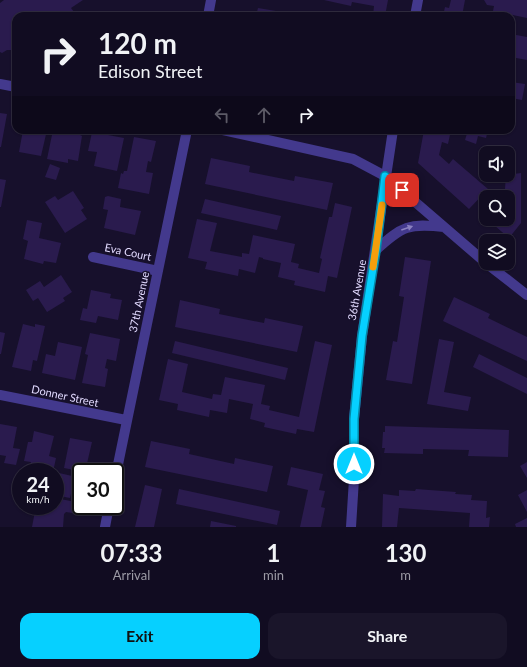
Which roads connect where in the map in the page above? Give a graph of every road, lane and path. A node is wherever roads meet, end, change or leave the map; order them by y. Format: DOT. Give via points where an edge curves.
graph roads {
  1 [pos="211,0"];
  2 [pos="418,0"];
  3 [pos="209,12"];
  4 [pos="416,12"];
  5 [pos="0,84"];
  6 [pos="12,86"];
  7 [pos="186,134"];
  8 [pos="242,134"];
  9 [pos="392,134"];
  10 [pos="385,176"];
  11 [pos="444,227"];
  12 [pos="376,250"];
  13 [pos="93,257"];
  14 [pos="479,257"];
  15 [pos="495,270"];
  16 [pos="158,271"];
  17 [pos="527,295"];
  18 [pos="0,395"];
  19 [pos="126,420"];
  20 [pos="118,463"];
  21 [pos="108,515"];
  22 [pos="105,527"];
  23 [pos="351,527"];
  1 -- 3 [label="street"];
  2 -- 4 [label="street"];
  5 -- 6 [label="street"];
  7 -- 16 [label="street, 37th Avenue"];
  8 -- 10 [label="street" via="353,159"];
  9 -- 10 [label="street, 36th Avenue"];
  10 -- 11 [label="street"];
  10 -- 12 [label="street, 36th Avenue"];
  12 -- 11 [label="street, one-way" via="404,228 420,225"];
  11 -- 14 [label="street"];
  12 -- 23 [label="street, 36th Avenue" via="362,336 354,419"];
  13 -- 16 [label="street, Eva Court"];
  15 -- 17 [label="street"];
  16 -- 19 [label="street, 37th Avenue"];
  18 -- 19 [label="street, Donner Street"];
  19 -- 20 [label="street, 37th Avenue"];
  21 -- 22 [label="street"];
}
